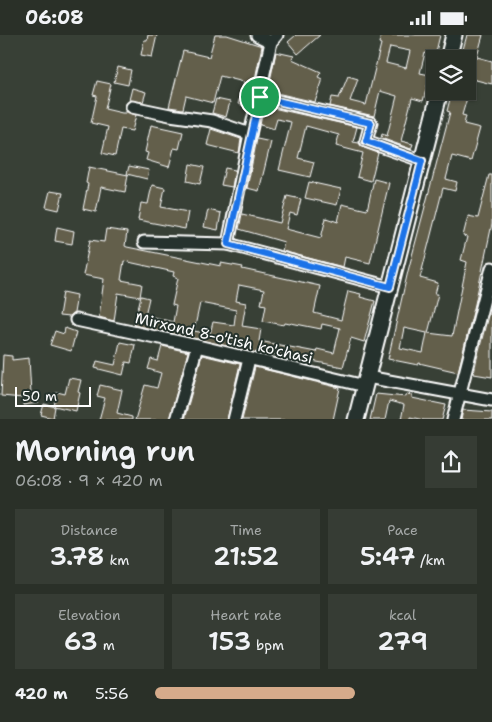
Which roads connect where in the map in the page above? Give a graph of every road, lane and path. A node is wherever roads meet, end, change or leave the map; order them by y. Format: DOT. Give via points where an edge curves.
graph roads {
  1 [pos="257,35"];
  2 [pos="454,35"];
  3 [pos="274,39"];
  4 [pos="450,50"];
  5 [pos="260,97"];
  6 [pos="438,100"];
  7 [pos="132,107"];
  8 [pos="250,133"];
  9 [pos="422,161"];
  10 [pos="144,243"];
  11 [pos="228,244"];
  12 [pos="492,268"];
  13 [pos="390,287"];
  14 [pos="488,299"];
  15 [pos="76,320"];
  16 [pos="196,346"];
  17 [pos="249,359"];
  18 [pos="366,382"];
  19 [pos="460,395"];
  20 [pos="492,400"];
  21 [pos="176,419"];
  22 [pos="234,419"];
  23 [pos="356,419"];
  24 [pos="453,419"];
  1 -- 3 [label="street"];
  2 -- 4 [label="main road"];
  3 -- 5 [label="street"];
  5 -- 8 [label="street"];
  5 -- 9 [label="street" via="371,123 366,141"];
  6 -- 9 [label="main road"];
  7 -- 8 [label="street" via="212,121"];
  8 -- 11 [label="street"];
  9 -- 13 [label="main road"];
  10 -- 11 [label="street"];
  11 -- 13 [label="street"];
  12 -- 14 [label="street"];
  13 -- 18 [label="main road"];
  14 -- 19 [label="street"];
  15 -- 16 [label="street, Mirxond 8-o'tish ko'chasi"];
  16 -- 17 [label="street, Mirxond 8-o'tish ko'chasi"];
  16 -- 21 [label="street"];
  17 -- 18 [label="street, Mirxond 8-o'tish ko'chasi"];
  17 -- 22 [label="street"];
  18 -- 19 [label="street, Mirxond 8-o'tish ko'chasi"];
  18 -- 23 [label="main road"];
  19 -- 20 [label="street, Mirxond 8-o'tish ko'chasi"];
  19 -- 24 [label="street"];
}
